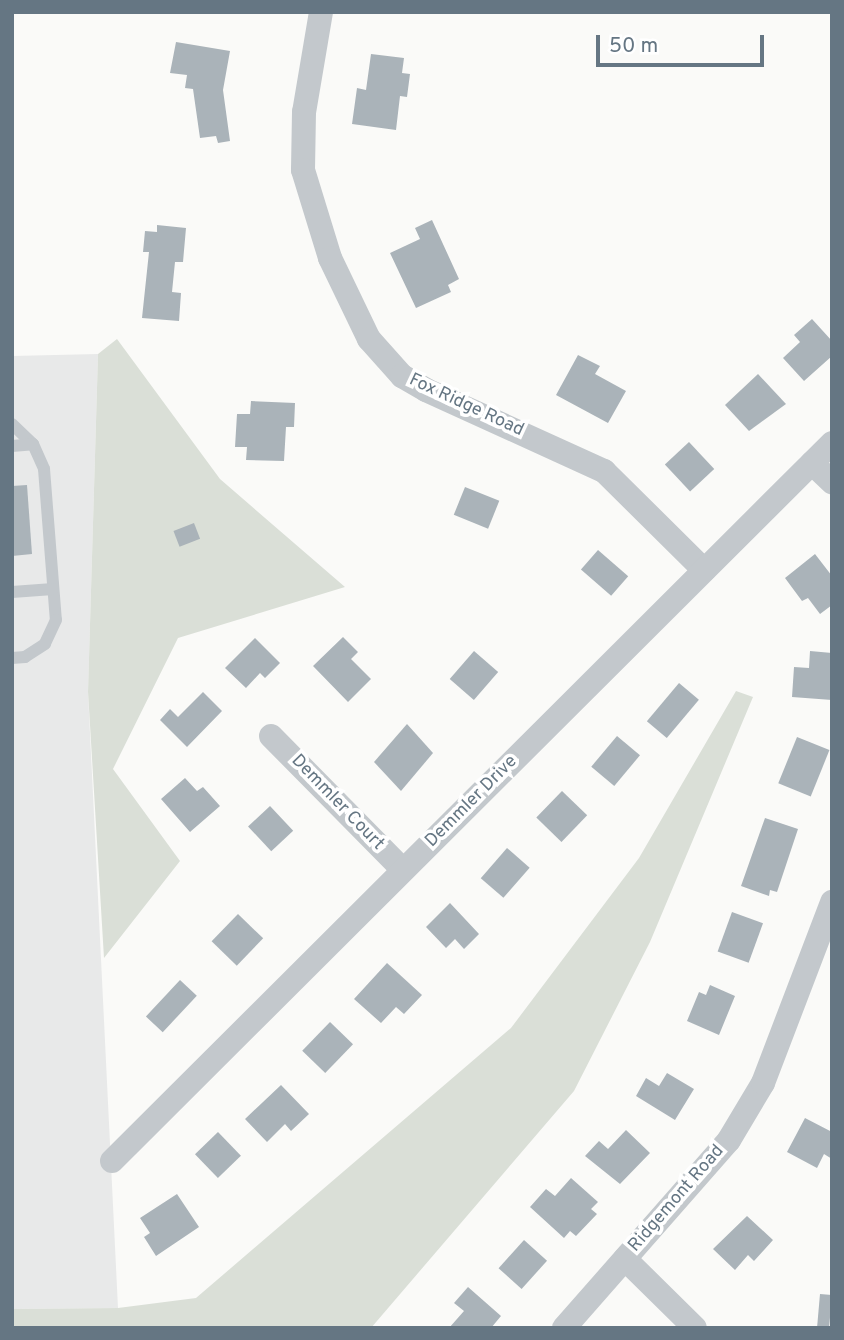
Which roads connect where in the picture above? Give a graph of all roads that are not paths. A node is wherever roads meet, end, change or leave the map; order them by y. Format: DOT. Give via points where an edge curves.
graph roads {
  1 [pos="321,12"];
  2 [pos="12,424"];
  3 [pos="832,443"];
  4 [pos="33,444"];
  5 [pos="12,446"];
  6 [pos="812,463"];
  7 [pos="832,482"];
  8 [pos="704,570"];
  9 [pos="53,589"];
  10 [pos="12,592"];
  11 [pos="12,658"];
  12 [pos="271,736"];
  13 [pos="403,870"];
  14 [pos="832,902"];
  15 [pos="824,944"];
  16 [pos="112,1161"];
  17 [pos="625,1259"];
  18 [pos="564,1328"];
  19 [pos="695,1328"];
  1 -- 8 [label="street, Fox Ridge Road" via="304,112 303,170 330,258 369,339 402,376 426,390 604,471"];
  2 -- 4 [label="lane"];
  3 -- 6 [label="street, Demmler Drive"];
  4 -- 5 [label="lane"];
  4 -- 9 [label="lane" via="44,469"];
  6 -- 7 [label="street"];
  6 -- 8 [label="street, Demmler Drive"];
  8 -- 13 [label="street, Demmler Drive"];
  9 -- 10 [label="lane"];
  9 -- 11 [label="lane" via="56,621 45,644 25,657"];
  12 -- 13 [label="street, Demmler Court"];
  13 -- 16 [label="street, Demmler Drive"];
  14 -- 15 [label="street, Ridgemont Road"];
  15 -- 17 [label="street, Ridgemont Road" via="747,1110 708,1168"];
  17 -- 18 [label="street, Ridgemont Road"];
  17 -- 19 [label="street"];
}
